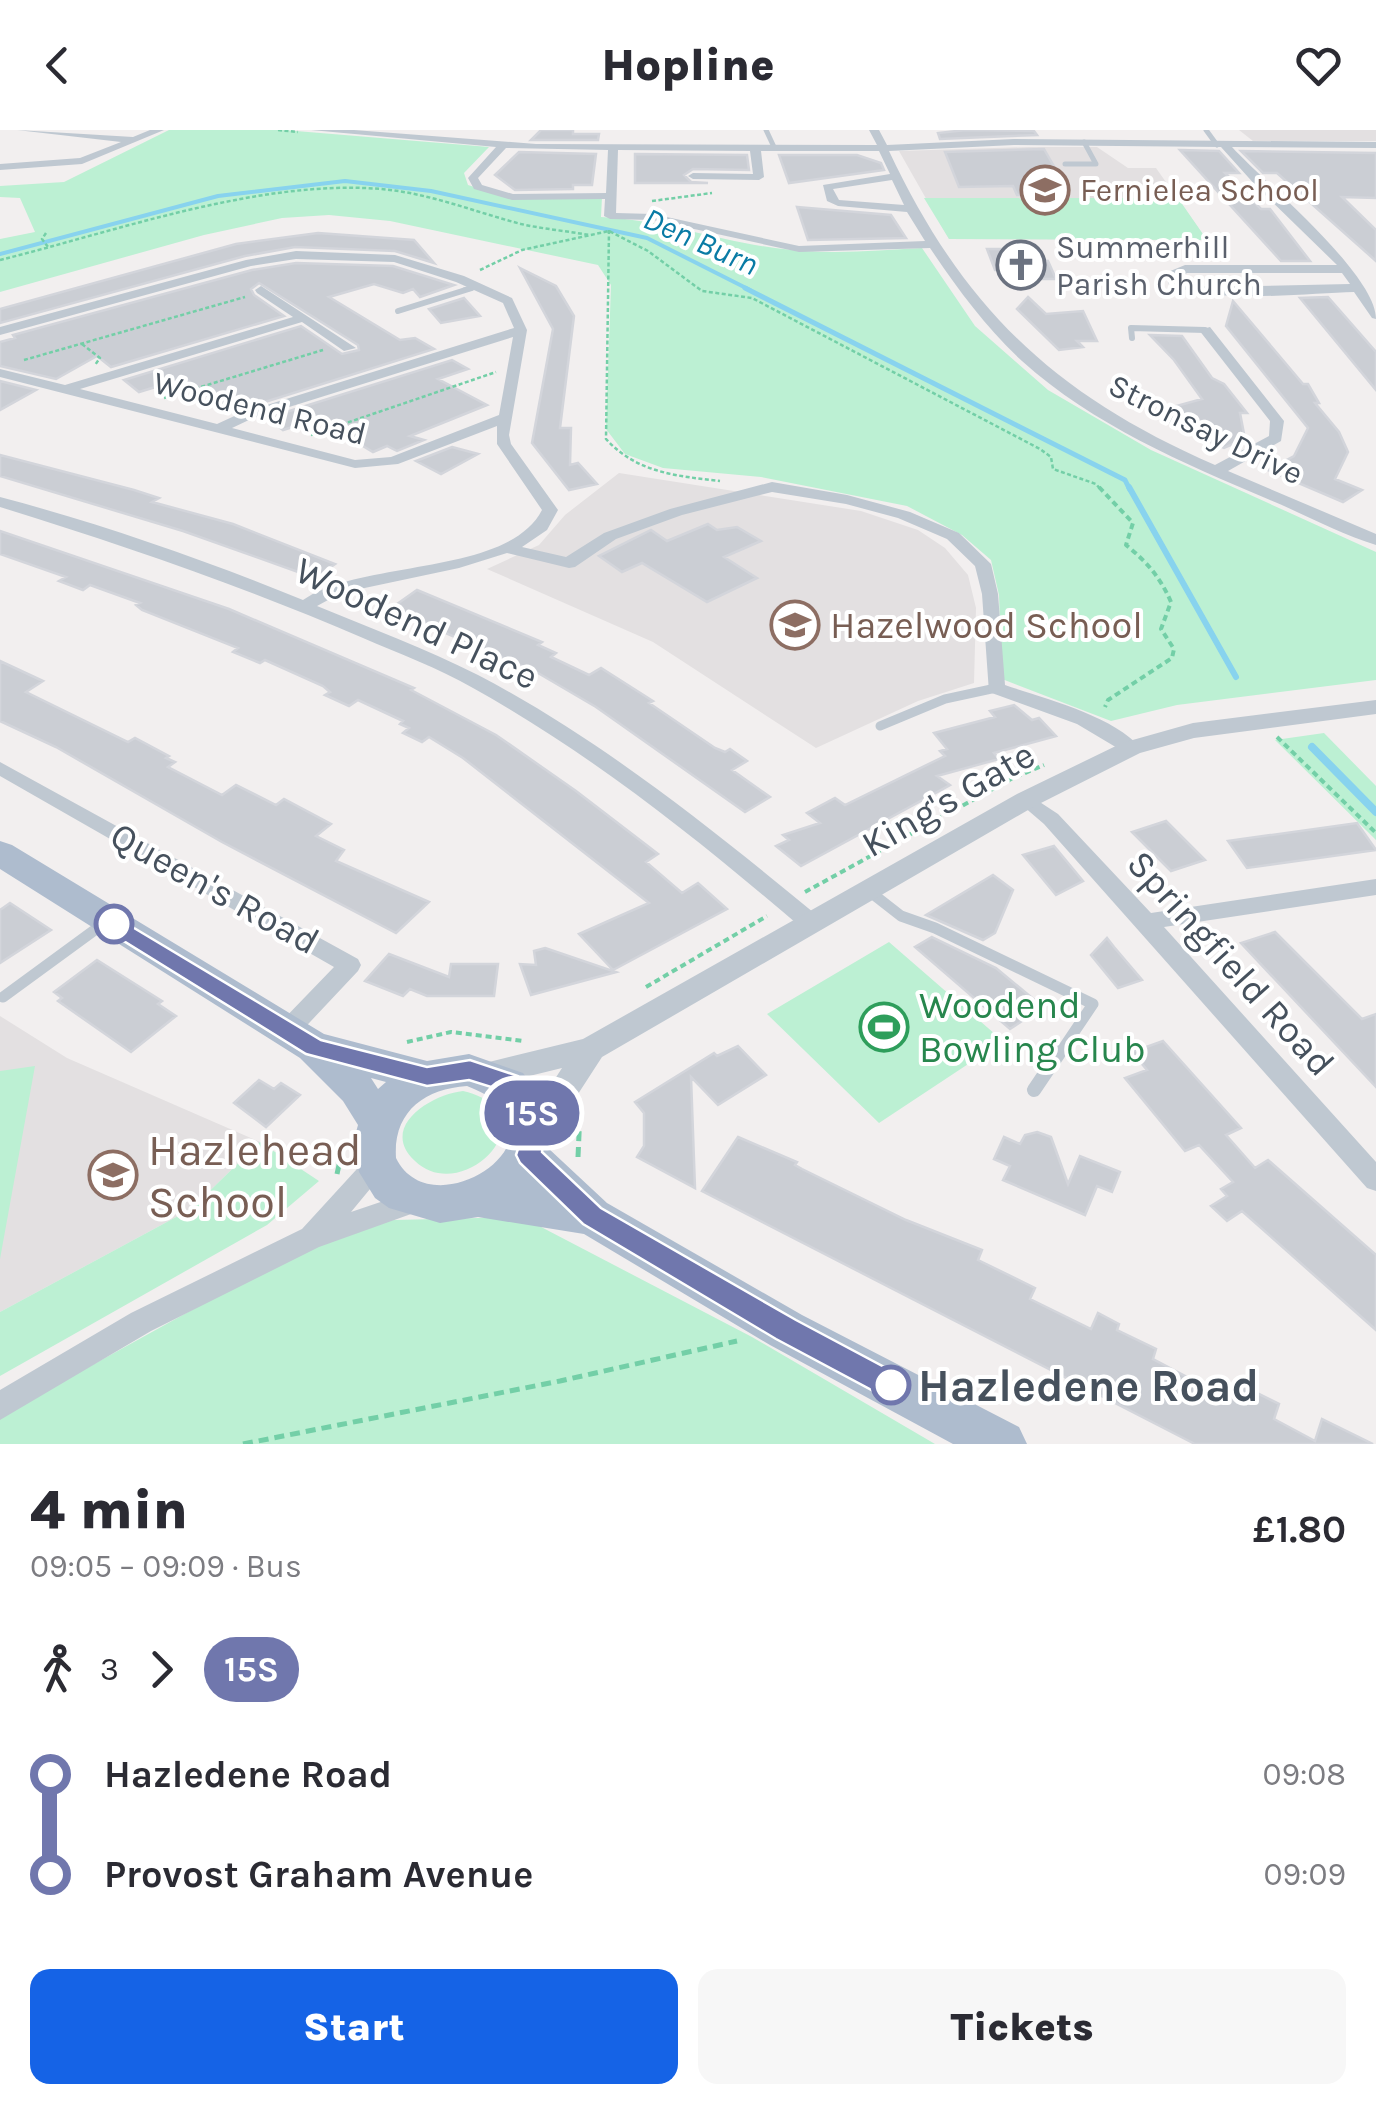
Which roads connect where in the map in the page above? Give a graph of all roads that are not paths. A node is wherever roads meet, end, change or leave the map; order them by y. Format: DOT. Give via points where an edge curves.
graph roads {
  1 [pos="22,130"];
  2 [pos="159,130"];
  3 [pos="316,130"];
  4 [pos="539,130"];
  5 [pos="766,130"];
  6 [pos="874,130"];
  7 [pos="1111,130"];
  8 [pos="1206,130"];
  9 [pos="66,132"];
  10 [pos="138,140"];
  11 [pos="1084,142"];
  12 [pos="1120,143"];
  13 [pos="504,145"];
  14 [pos="1221,145"];
  15 [pos="1376,145"];
  16 [pos="755,147"];
  17 [pos="774,147"];
  18 [pos="536,148"];
  19 [pos="614,148"];
  20 [pos="884,148"];
  21 [pos="1066,164"];
  22 [pos="0,167"];
  23 [pos="692,176"];
  24 [pos="896,176"];
  25 [pos="612,196"];
  26 [pos="912,209"];
  27 [pos="934,244"];
  28 [pos="1347,270"];
  29 [pos="478,286"];
  30 [pos="1358,288"];
  31 [pos="261,295"];
  32 [pos="398,311"];
  33 [pos="1376,316"];
  34 [pos="303,318"];
  35 [pos="521,330"];
  36 [pos="0,331"];
  37 [pos="1202,334"];
  38 [pos="1132,338"];
  39 [pos="340,346"];
  40 [pos="0,373"];
  41 [pos="68,389"];
  42 [pos="502,418"];
  43 [pos="221,428"];
  44 [pos="1218,470"];
  45 [pos="0,502"];
  46 [pos="1376,540"];
  47 [pos="507,548"];
  48 [pos="306,606"];
  49 [pos="996,688"];
  50 [pos="1376,707"];
  51 [pos="880,726"];
  52 [pos="1132,748"];
  53 [pos="0,768"];
  54 [pos="1026,800"];
  55 [pos="0,853"];
  56 [pos="1376,887"];
  57 [pos="868,891"];
  58 [pos="108,920"];
  59 [pos="1146,922"];
  60 [pos="811,923"];
  61 [pos="4,996"];
  62 [pos="303,1029"];
  63 [pos="591,1049"];
  64 [pos="490,1074"];
  65 [pos="427,1076"];
  66 [pos="1034,1090"];
  67 [pos="377,1121"];
  68 [pos="539,1157"];
  69 [pos="358,1168"];
  70 [pos="1376,1180"];
  71 [pos="477,1198"];
  72 [pos="418,1200"];
  73 [pos="592,1216"];
  74 [pos="310,1238"];
  75 [pos="0,1406"];
  76 [pos="1002,1444"];
  1 -- 9 [label="street"];
  2 -- 10 [label="street"];
  3 -- 13 [label="street"];
  4 -- 18 [label="street"];
  5 -- 17 [label="lane"];
  6 -- 20 [label="street, Stronsay Drive"];
  7 -- 12 [label="street"];
  8 -- 14 [label="lane"];
  9 -- 10 [label="street"];
  10 -- 22 [label="street" via="69,164"];
  11 -- 12 [label="street"];
  11 -- 20 [label="street"];
  11 -- 21 [label="lane" via="1096,164"];
  12 -- 14 [label="street"];
  13 -- 18 [label="street"];
  13 -- 25 [label="street" via="473,178 478,187 512,197"];
  14 -- 15 [label="street"];
  14 -- 28 [label="street"];
  16 -- 17 [label="street"];
  16 -- 19 [label="street"];
  16 -- 23 [label="street" via="760,180"];
  17 -- 20 [label="street"];
  18 -- 19 [label="street"];
  19 -- 25 [label="street"];
  20 -- 24 [label="street, Stronsay Drive"];
  24 -- 26 [label="street, Stronsay Drive"];
  24 -- 26 [label="street" via="827,187 838,203"];
  25 -- 27 [label="street" via="610,215 653,217 798,249"];
  26 -- 27 [label="street, Stronsay Drive"];
  27 -- 44 [label="street, Stronsay Drive" via="984,312 1043,372 1151,440"];
  28 -- 30 [label="street"];
  28 -- 30 [label="street" via="1185,269 1172,280 1207,292"];
  29 -- 32 [label="lane"];
  29 -- 35 [label="street" via="508,301"];
  29 -- 36 [label="street" via="395,259 296,255"];
  30 -- 33 [label="street"];
  31 -- 34 [label="street"];
  34 -- 39 [label="street"];
  34 -- 41 [label="street"];
  35 -- 42 [label="street"];
  35 -- 43 [label="street"];
  37 -- 38 [label="lane" via="1131,328"];
  37 -- 44 [label="street" via="1278,421 1276,438"];
  40 -- 41 [label="street, Woodend Road"];
  41 -- 43 [label="street, Woodend Road"];
  42 -- 43 [label="street, Woodend Road" via="374,464"];
  42 -- 47 [label="street" via="504,444 550,510 542,530"];
  44 -- 46 [label="street, Stronsay Drive"];
  45 -- 48 [label="street, Woodend Place"];
  47 -- 48 [label="street" via="339,588"];
  47 -- 49 [label="street" via="569,563 610,536 772,488 904,515 953,536 983,564"];
  48 -- 60 [label="street, Woodend Place" via="520,707 649,796"];
  49 -- 51 [label="lane" via="945,699"];
  49 -- 52 [label="street" via="1110,732"];
  50 -- 52 [label="street, King's Gate" via="1192,731"];
  52 -- 54 [label="street, King's Gate"];
  53 -- 62 [label="street, Queen's Road" via="350,964"];
  54 -- 57 [label="street, King's Gate"];
  54 -- 59 [label="street, Springfield Road"];
  55 -- 58 [label="main road, Queen's Road"];
  56 -- 59 [label="street"];
  57 -- 60 [label="street, King's Gate"];
  57 -- 66 [label="lane" via="901,916 1092,1004"];
  58 -- 61 [label="lane"];
  58 -- 62 [label="main road, Queen's Road"];
  59 -- 70 [label="street, Springfield Road"];
  60 -- 63 [label="street, King's Gate"];
  62 -- 65 [label="main road, Queen's Road"];
  62 -- 67 [label="main road, Queen's Road"];
  63 -- 64 [label="street, King's Gate"];
  63 -- 68 [label="street, King's Gate" via="564,1086"];
  64 -- 65 [label="main road"];
  64 -- 68 [label="main road" via="525,1098"];
  65 -- 67 [label="main road" via="389,1102"];
  67 -- 69 [label="main road"];
  68 -- 71 [label="main road"];
  68 -- 73 [label="main road"];
  69 -- 72 [label="main road"];
  69 -- 74 [label="street"];
  71 -- 72 [label="main road" via="457,1204"];
  71 -- 73 [label="main road"];
  72 -- 74 [label="street"];
  73 -- 76 [label="main road" via="786,1330"];
  74 -- 75 [label="street" via="141,1322"];
}
